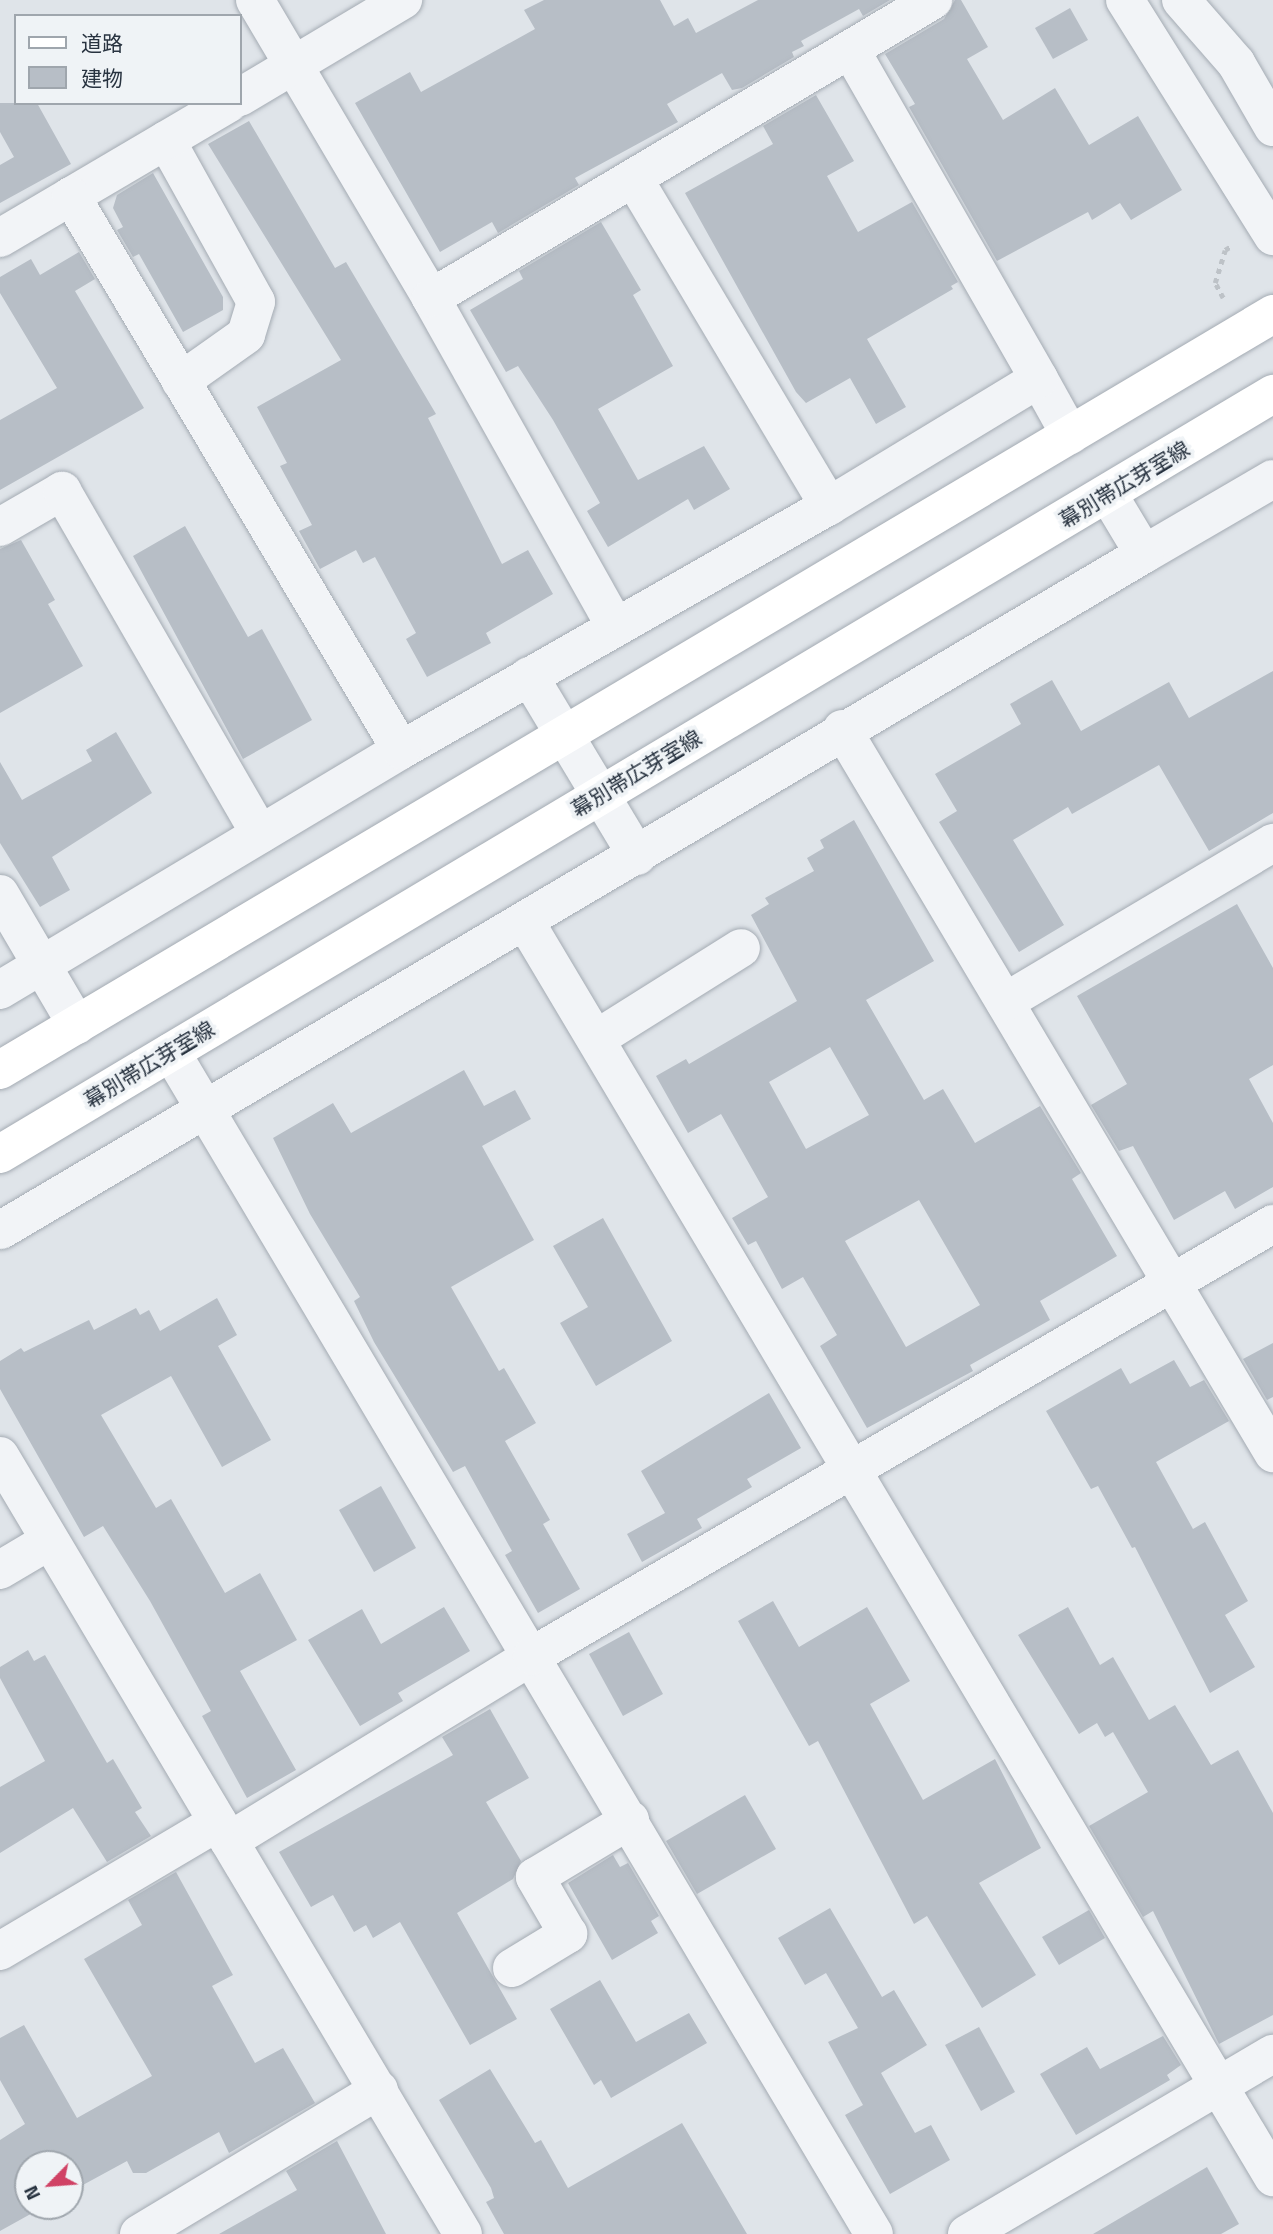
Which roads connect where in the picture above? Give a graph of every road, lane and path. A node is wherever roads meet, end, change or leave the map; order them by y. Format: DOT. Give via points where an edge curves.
graph roads {
  1 [pos="255,0"];
  2 [pos="403,0"];
  3 [pos="933,0"];
  4 [pos="1125,0"];
  5 [pos="1181,0"];
  6 [pos="851,51"];
  7 [pos="293,65"];
  8 [pos="242,96"];
  9 [pos="226,105"];
  10 [pos="1273,127"];
  11 [pos="166,140"];
  12 [pos="634,179"];
  13 [pos="71,196"];
  14 [pos="1273,236"];
  15 [pos="0,237"];
  16 [pos="432,298"];
  17 [pos="1273,314"];
  18 [pos="1040,379"];
  19 [pos="181,381"];
  20 [pos="1273,394"];
  21 [pos="1070,435"];
  22 [pos="1273,479"];
  23 [pos="1108,494"];
  24 [pos="829,506"];
  25 [pos="0,527"];
  26 [pos="1144,554"];
  27 [pos="615,625"];
  28 [pos="530,676"];
  29 [pos="842,729"];
  30 [pos="565,736"];
  31 [pos="401,751"];
  32 [pos="600,794"];
  33 [pos="260,834"];
  34 [pos="1273,843"];
  35 [pos="637,856"];
  36 [pos="0,894"];
  37 [pos="526,922"];
  38 [pos="741,948"];
  39 [pos="41,965"];
  40 [pos="0,990"];
  41 [pos="1006,1002"];
  42 [pos="77,1025"];
  43 [pos="596,1039"];
  44 [pos="171,1052"];
  45 [pos="0,1070"];
  46 [pos="205,1108"];
  47 [pos="0,1154"];
  48 [pos="1273,1224"];
  49 [pos="1,1230"];
  50 [pos="1174,1283"];
  51 [pos="1273,1453"];
  52 [pos="0,1456"];
  53 [pos="853,1471"];
  54 [pos="49,1541"];
  55 [pos="0,1570"];
  56 [pos="532,1656"];
  57 [pos="630,1820"];
  58 [pos="223,1831"];
  59 [pos="0,1951"];
  60 [pos="512,1968"];
  61 [pos="1273,2054"];
  62 [pos="1219,2085"];
  63 [pos="379,2091"];
  64 [pos="1273,2177"];
  65 [pos="139,2234"];
  66 [pos="463,2234"];
  67 [pos="874,2234"];
  68 [pos="967,2234"];
  1 -- 7 [label="street"];
  2 -- 7 [label="street"];
  3 -- 6 [label="street"];
  4 -- 14 [label="street"];
  5 -- 10 [label="street" via="1236,63"];
  6 -- 12 [label="street"];
  6 -- 18 [label="street"];
  7 -- 8 [label="street"];
  7 -- 16 [label="street"];
  9 -- 11 [label="street"];
  11 -- 13 [label="street"];
  11 -- 19 [label="street" via="256,302 246,335"];
  12 -- 16 [label="street"];
  12 -- 24 [label="street"];
  13 -- 15 [label="street"];
  13 -- 19 [label="street"];
  16 -- 27 [label="street"];
  17 -- 21 [label="main road"];
  18 -- 21 [label="street"];
  18 -- 24 [label="street"];
  19 -- 31 [label="street"];
  20 -- 23 [label="main road, 幕別帯広芽室線"];
  21 -- 30 [label="main road"];
  22 -- 26 [label="street"];
  23 -- 26 [label="street"];
  23 -- 32 [label="main road, 幕別帯広芽室線"];
  24 -- 27 [label="street"];
  25 -- 33 [label="street" via="62,491"];
  26 -- 29 [label="street"];
  27 -- 28 [label="street"];
  28 -- 30 [label="street"];
  28 -- 31 [label="street"];
  29 -- 35 [label="street"];
  29 -- 41 [label="street"];
  30 -- 32 [label="street"];
  30 -- 42 [label="main road"];
  31 -- 33 [label="street"];
  32 -- 35 [label="street"];
  32 -- 44 [label="main road, 幕別帯広芽室線"];
  33 -- 39 [label="street"];
  34 -- 41 [label="street"];
  35 -- 37 [label="street"];
  36 -- 39 [label="street"];
  37 -- 43 [label="street"];
  37 -- 46 [label="street"];
  38 -- 43 [label="street"];
  39 -- 40 [label="street"];
  39 -- 42 [label="street"];
  41 -- 50 [label="street"];
  42 -- 45 [label="main road"];
  43 -- 53 [label="street"];
  44 -- 46 [label="street"];
  44 -- 47 [label="main road, 幕別帯広芽室線"];
  46 -- 49 [label="street"];
  46 -- 56 [label="street"];
  48 -- 50 [label="street"];
  50 -- 51 [label="street"];
  50 -- 53 [label="street"];
  52 -- 54 [label="street"];
  53 -- 56 [label="street"];
  53 -- 62 [label="street"];
  54 -- 55 [label="street"];
  54 -- 58 [label="street"];
  56 -- 57 [label="street"];
  56 -- 58 [label="street"];
  57 -- 60 [label="street" via="535,1877 568,1934"];
  57 -- 67 [label="street"];
  58 -- 59 [label="street"];
  58 -- 63 [label="street"];
  61 -- 62 [label="street"];
  62 -- 64 [label="street"];
  62 -- 68 [label="street"];
  63 -- 65 [label="street"];
  63 -- 66 [label="street"];
}
